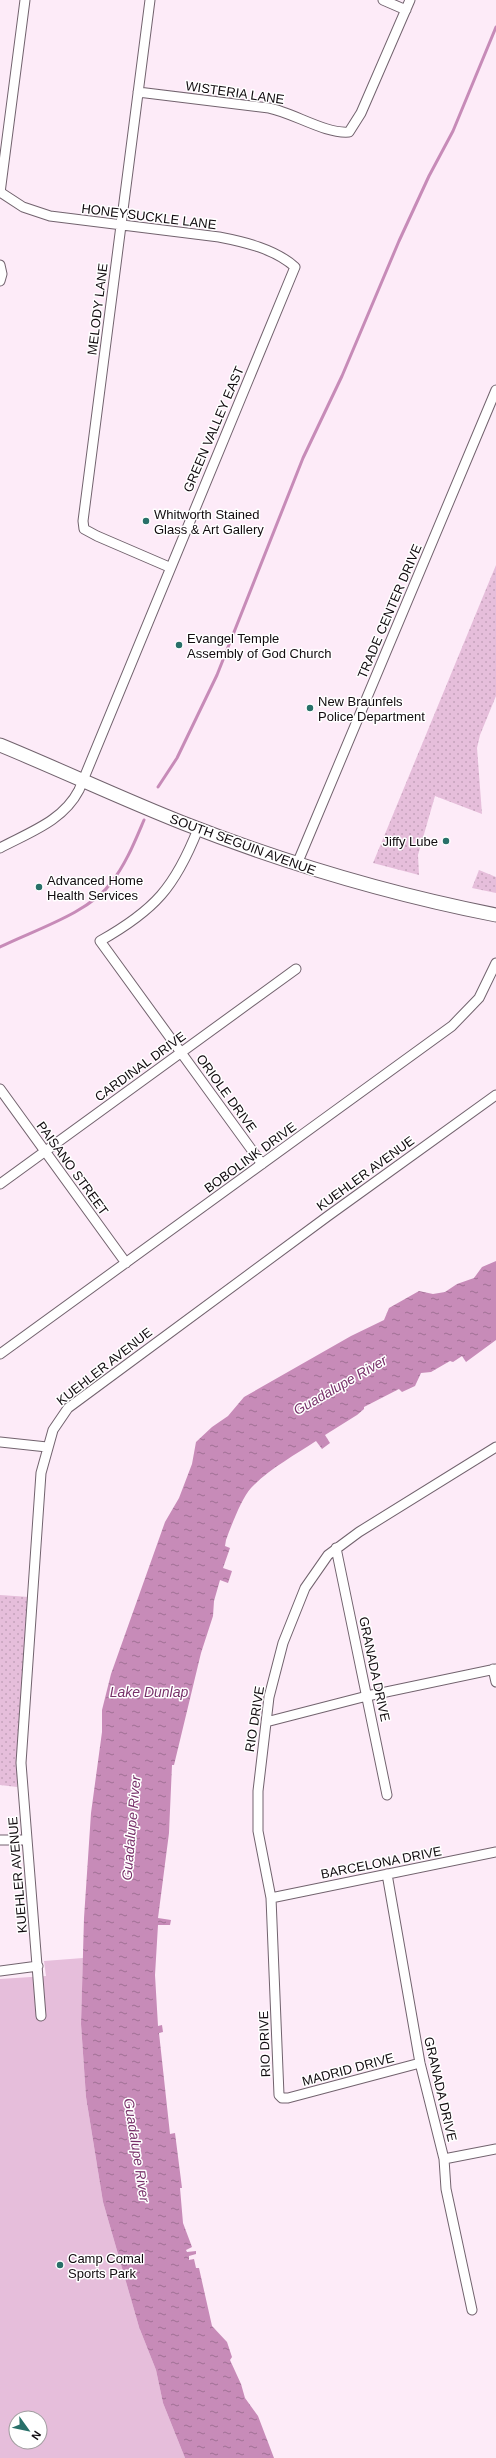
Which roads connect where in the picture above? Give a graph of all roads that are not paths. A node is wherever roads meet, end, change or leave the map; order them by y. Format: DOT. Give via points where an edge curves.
graph roads {
  1 [pos="25,0"];
  2 [pos="150,0"];
  3 [pos="382,0"];
  4 [pos="410,0"];
  5 [pos="406,10"];
  6 [pos="138,92"];
  7 [pos="0,193"];
  8 [pos="120,225"];
  9 [pos="0,265"];
  10 [pos="294,266"];
  11 [pos="0,281"];
  12 [pos="496,390"];
  13 [pos="169,567"];
  14 [pos="0,745"];
  15 [pos="82,780"];
  16 [pos="198,829"];
  17 [pos="0,848"];
  18 [pos="297,864"];
  19 [pos="496,915"];
  20 [pos="496,963"];
  21 [pos="296,969"];
  22 [pos="181,1052"];
  23 [pos="0,1089"];
  24 [pos="496,1096"];
  25 [pos="45,1151"];
  26 [pos="262,1164"];
  27 [pos="0,1184"];
  28 [pos="126,1263"];
  29 [pos="0,1354"];
  30 [pos="0,1442"];
  31 [pos="46,1447"];
  32 [pos="496,1447"];
  33 [pos="336,1548"];
  34 [pos="495,1669"];
  35 [pos="496,1682"];
  36 [pos="367,1696"];
  37 [pos="266,1722"];
  38 [pos="387,1795"];
  39 [pos="0,1840"];
  40 [pos="26,1840"];
  41 [pos="496,1852"];
  42 [pos="387,1874"];
  43 [pos="271,1898"];
  44 [pos="38,1966"];
  45 [pos="0,1971"];
  46 [pos="41,2016"];
  47 [pos="420,2064"];
  48 [pos="282,2098"];
  49 [pos="496,2149"];
  50 [pos="444,2159"];
  51 [pos="472,2310"];
  1 -- 7 [label="street"];
  2 -- 6 [label="street, MELODY LANE"];
  3 -- 5 [label="street"];
  4 -- 5 [label="street"];
  5 -- 6 [label="street, WISTERIA LANE" via="362,113 349,132 336,132 270,108"];
  6 -- 8 [label="street, MELODY LANE"];
  7 -- 8 [label="street, HONEYSUCKLE LANE" via="41,214"];
  8 -- 10 [label="street, HONEYSUCKLE LANE" via="233,240 262,248"];
  8 -- 13 [label="street, MELODY LANE" via="84,528"];
  9 -- 11 [label="street"];
  10 -- 13 [label="street, GREEN VALLEY EAST"];
  12 -- 18 [label="street, TRADE CENTER DRIVE"];
  13 -- 15 [label="street, GREEN VALLEY EAST"];
  14 -- 15 [label="main road, SOUTH SEGUIN AVENUE"];
  15 -- 16 [label="main road, SOUTH SEGUIN AVENUE"];
  15 -- 17 [label="street, GREEN VALLEY EAST" via="75,797 59,815"];
  16 -- 18 [label="main road, SOUTH SEGUIN AVENUE"];
  16 -- 22 [label="street, ORIOLE DRIVE" via="181,868 162,895 140,916 100,941"];
  18 -- 19 [label="main road, SOUTH SEGUIN AVENUE" via="401,894"];
  20 -- 26 [label="street, BOBOLINK DRIVE" via="478,998 459,1020"];
  21 -- 22 [label="street, CARDINAL DRIVE"];
  22 -- 25 [label="street, CARDINAL DRIVE"];
  22 -- 26 [label="street, ORIOLE DRIVE"];
  23 -- 25 [label="street, PAISANO STREET"];
  24 -- 31 [label="street, KUEHLER AVENUE" via="315,1225 68,1408 53,1430"];
  25 -- 27 [label="street, CARDINAL DRIVE"];
  25 -- 28 [label="street, PAISANO STREET"];
  26 -- 28 [label="street, BOBOLINK DRIVE"];
  28 -- 29 [label="street, BOBOLINK DRIVE"];
  30 -- 31 [label="street"];
  31 -- 40 [label="street, KUEHLER AVENUE" via="41,1473 21,1747"];
  32 -- 33 [label="street, RIO DRIVE"];
  33 -- 36 [label="street, GRANADA DRIVE"];
  33 -- 37 [label="street, RIO DRIVE" via="313,1574 293,1615 273,1678"];
  34 -- 35 [label="street"];
  34 -- 36 [label="street"];
  36 -- 37 [label="street"];
  36 -- 38 [label="street, GRANADA DRIVE"];
  37 -- 43 [label="street, RIO DRIVE" via="258,1791 258,1831"];
  39 -- 40 [label="street"];
  40 -- 44 [label="street, KUEHLER AVENUE"];
  41 -- 42 [label="street, BARCELONA DRIVE"];
  42 -- 43 [label="street, BARCELONA DRIVE"];
  42 -- 47 [label="street, GRANADA DRIVE"];
  43 -- 48 [label="street, RIO DRIVE" via="279,2093"];
  44 -- 45 [label="street"];
  44 -- 46 [label="street, KUEHLER AVENUE"];
  47 -- 48 [label="street, MADRID DRIVE"];
  47 -- 50 [label="street, GRANADA DRIVE"];
  49 -- 50 [label="street"];
  50 -- 51 [label="street, GRANADA DRIVE" via="446,2189"];
}
